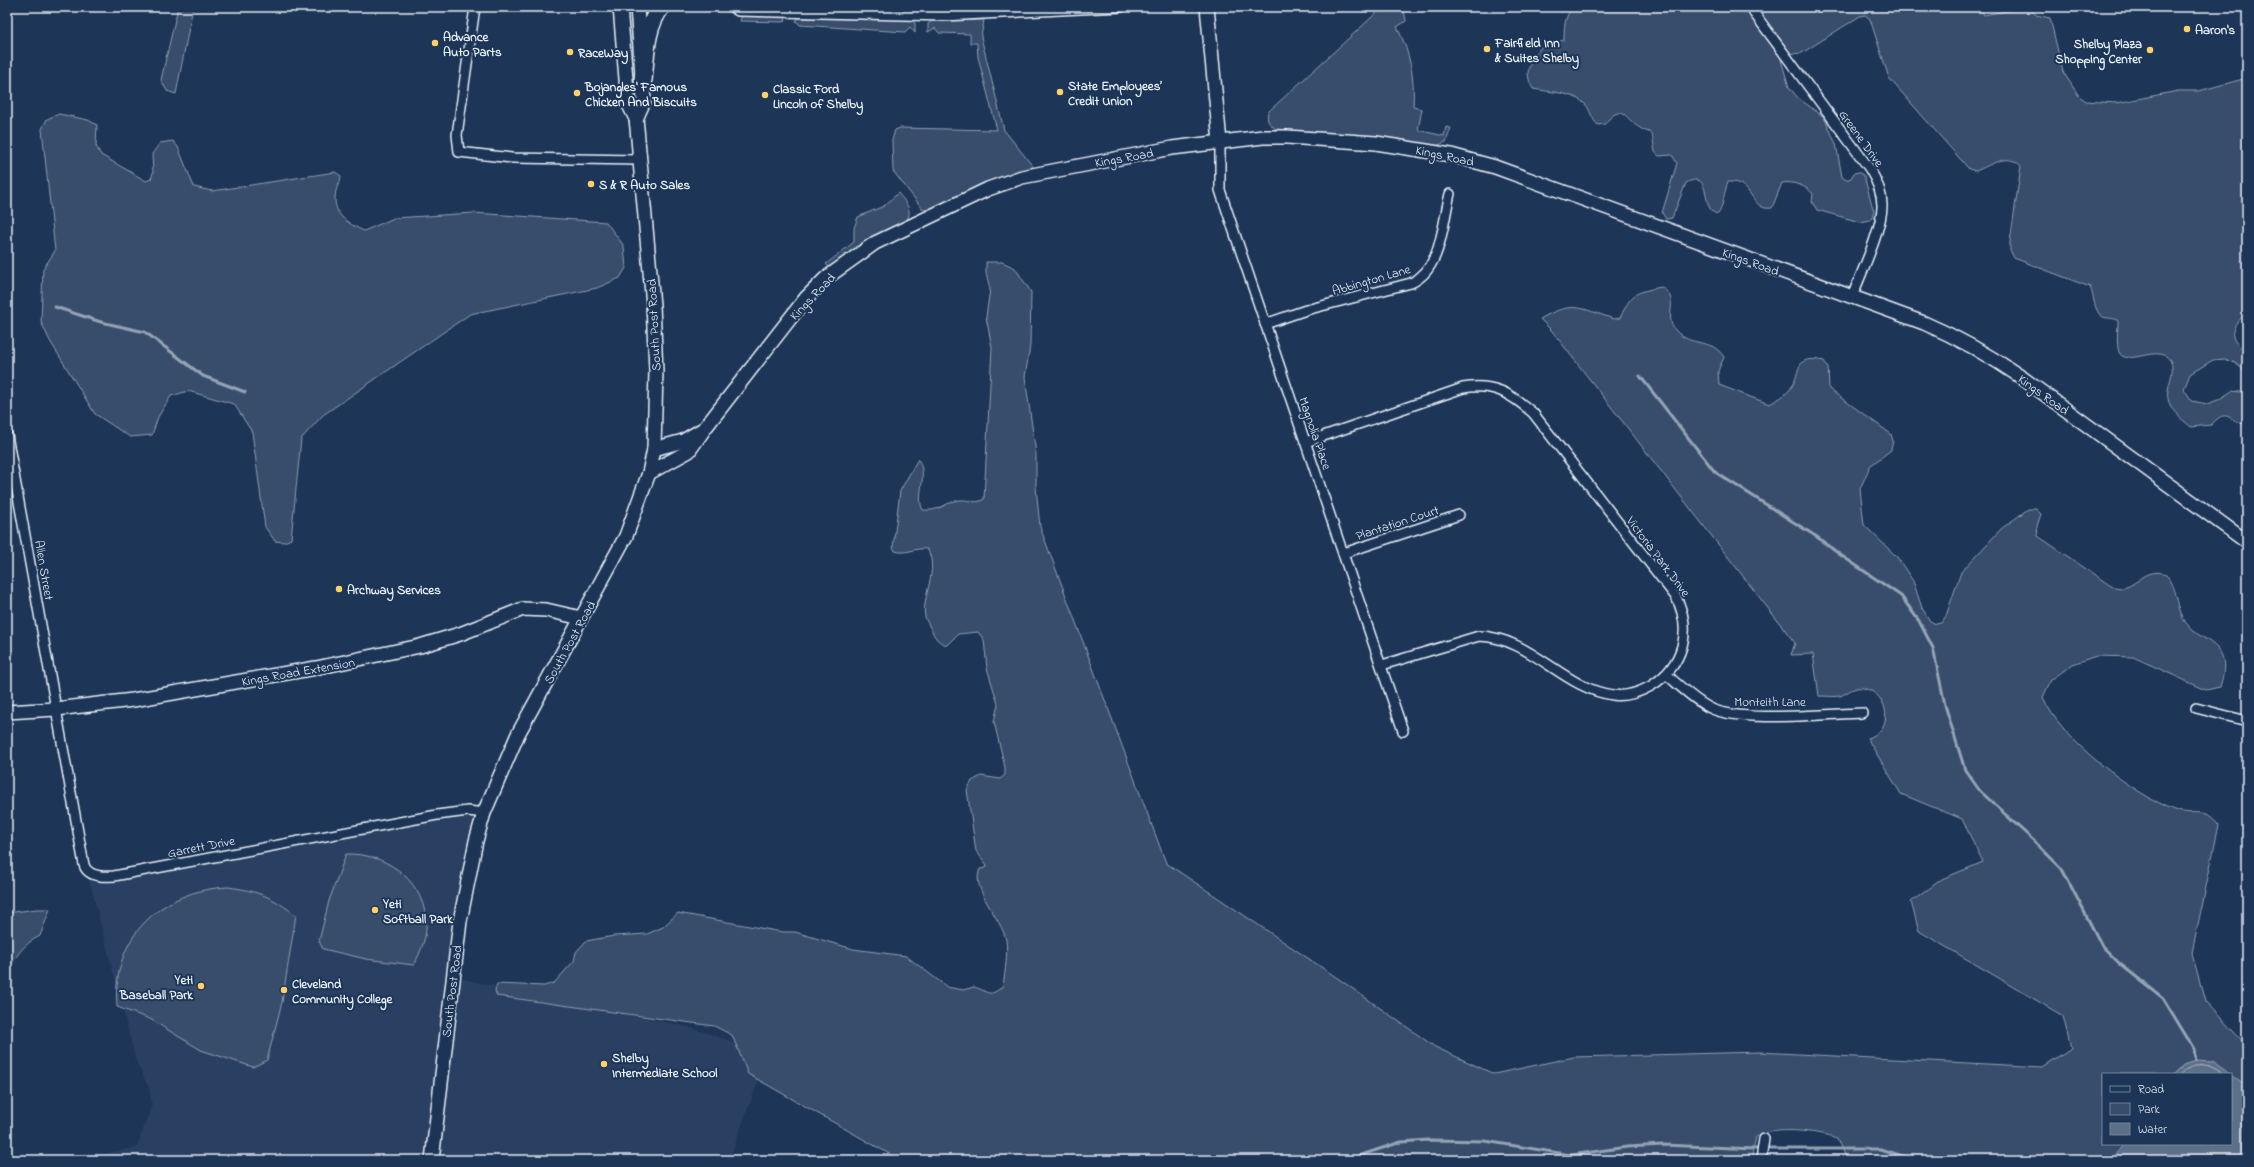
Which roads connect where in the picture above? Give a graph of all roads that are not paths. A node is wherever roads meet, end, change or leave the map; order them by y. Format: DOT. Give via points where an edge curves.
graph roads {
  1 [pos="475,7"];
  2 [pos="620,7"];
  3 [pos="637,7"];
  4 [pos="661,7"];
  5 [pos="732,7"];
  6 [pos="1121,7"];
  7 [pos="1207,7"];
  8 [pos="913,11"];
  9 [pos="1754,13"];
  10 [pos="643,80"];
  11 [pos="636,120"];
  12 [pos="1220,142"];
  13 [pos="640,160"];
  14 [pos="1450,194"];
  15 [pos="1852,297"];
  16 [pos="1265,324"];
  17 [pos="705,428"];
  18 [pos="7,435"];
  19 [pos="1306,442"];
  20 [pos="654,448"];
  21 [pos="649,473"];
  22 [pos="1459,515"];
  23 [pos="2247,542"];
  24 [pos="1344,553"];
  25 [pos="582,618"];
  26 [pos="1382,665"];
  27 [pos="1667,675"];
  28 [pos="2196,708"];
  29 [pos="56,709"];
  30 [pos="7,712"];
  31 [pos="1862,713"];
  32 [pos="2247,721"];
  33 [pos="1403,731"];
  34 [pos="484,813"];
  35 [pos="1764,1139"];
  36 [pos="432,1160"];
  37 [pos="1761,1160"];
  1 -- 13 [label="street" via="457,135 459,152 512,158"];
  2 -- 11 [label="street, South Post Road" via="628,102"];
  3 -- 10 [label="street, South Post Road"];
  4 -- 10 [label="highway" via="652,19 648,34"];
  5 -- 8 [label="street" via="738,10"];
  6 -- 8 [label="street" via="1020,14"];
  7 -- 12 [label="street"];
  9 -- 15 [label="street, Greene Drive" via="1869,168 1880,190 1880,221"];
  10 -- 11 [label="street, South Post Road" via="644,101"];
  11 -- 13 [label="street, South Post Road"];
  12 -- 15 [label="street, Kings Road" via="1262,137 1302,138 1376,143 1451,155 1495,167 1608,206 1710,247"];
  12 -- 16 [label="street, Magnolia Place" via="1220,190"];
  12 -- 17 [label="street, Kings Road" via="1149,152 1022,177 988,189 875,243 826,278 806,298"];
  13 -- 20 [label="street, South Post Road" via="656,364"];
  14 -- 16 [label="street, Abbington Lane" via="1436,254 1428,272 1421,278"];
  15 -- 23 [label="street, Kings Road" via="1924,323 1984,352"];
  16 -- 19 [label="street, Magnolia Place"];
  17 -- 20 [label="street, Kings Road" via="683,441"];
  17 -- 21 [label="street" via="689,451"];
  18 -- 29 [label="street, Allen Street"];
  19 -- 24 [label="street, Magnolia Place"];
  19 -- 27 [label="street, Victoria Park Drive" via="1463,388 1479,386 1510,394 1533,413 1676,597 1682,609 1683,643"];
  20 -- 21 [label="street, South Post Road"];
  21 -- 25 [label="street, South Post Road" via="626,536"];
  22 -- 24 [label="street, Plantation Court"];
  24 -- 26 [label="street, Magnolia Place"];
  25 -- 29 [label="street, Kings Road Extension" via="546,610 523,609 460,634 394,652 171,695"];
  25 -- 34 [label="street, South Post Road" via="518,734"];
  26 -- 27 [label="street, Victoria Park Drive" via="1479,636 1493,636 1512,642 1586,687 1602,693 1630,694 1645,689"];
  26 -- 33 [label="street, Magnolia Place"];
  27 -- 31 [label="street, Monteith Lane" via="1710,708 1723,713 1748,716"];
  28 -- 32 [label="street"];
  29 -- 30 [label="street, Kings Road Extension"];
  29 -- 34 [label="street, Garrett Drive" via="84,865 87,871 96,875 114,876 437,815 468,811"];
  34 -- 36 [label="street, South Post Road" via="460,921"];
  35 -- 37 [label="street"];
}
